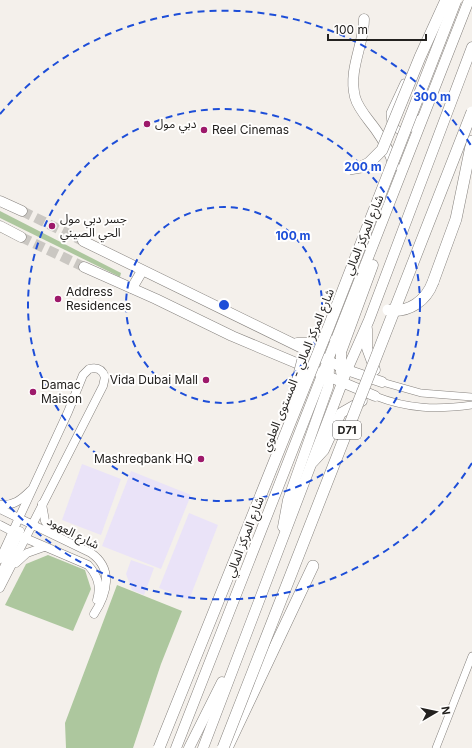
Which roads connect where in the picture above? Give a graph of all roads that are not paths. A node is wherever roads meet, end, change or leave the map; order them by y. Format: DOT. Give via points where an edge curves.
graph roads {
  1 [pos="445,0"];
  2 [pos="456,0"];
  3 [pos="469,0"];
  4 [pos="364,18"];
  5 [pos="472,47"];
  6 [pos="428,105"];
  7 [pos="472,112"];
  8 [pos="472,141"];
  9 [pos="349,168"];
  10 [pos="396,188"];
  11 [pos="0,200"];
  12 [pos="390,204"];
  13 [pos="22,211"];
  14 [pos="0,226"];
  15 [pos="21,237"];
  16 [pos="83,241"];
  17 [pos="84,267"];
  18 [pos="142,271"];
  19 [pos="132,288"];
  20 [pos="386,310"];
  21 [pos="346,314"];
  22 [pos="369,320"];
  23 [pos="291,342"];
  24 [pos="341,352"];
  25 [pos="354,354"];
  26 [pos="287,359"];
  27 [pos="303,359"];
  28 [pos="328,361"];
  29 [pos="344,369"];
  30 [pos="326,375"];
  31 [pos="343,382"];
  32 [pos="382,382"];
  33 [pos="323,385"];
  34 [pos="375,396"];
  35 [pos="472,397"];
  36 [pos="472,405"];
  37 [pos="307,413"];
  38 [pos="294,414"];
  39 [pos="311,463"];
  40 [pos="34,486"];
  41 [pos="42,504"];
  42 [pos="0,510"];
  43 [pos="19,519"];
  44 [pos="0,525"];
  45 [pos="32,526"];
  46 [pos="19,535"];
  47 [pos="54,536"];
  48 [pos="282,540"];
  49 [pos="44,547"];
  50 [pos="0,559"];
  51 [pos="313,566"];
  52 [pos="11,568"];
  53 [pos="0,576"];
  54 [pos="0,588"];
  55 [pos="245,635"];
  56 [pos="472,656"];
  57 [pos="159,748"];
  58 [pos="176,748"];
  59 [pos="189,748"];
  60 [pos="203,748"];
  61 [pos="223,748"];
  62 [pos="227,748"];
  63 [pos="436,748"];
  1 -- 6 [label="street" via="392,107 391,124 399,131 410,130"];
  1 -- 9 [label="highway, bridge" via="382,150 369,163"];
  2 -- 38 [label="highway, شارع المركز المالي - المستوى العلوي, bridge"];
  3 -- 6 [label="main road, شارع المركز المالي"];
  4 -- 10 [label="main road" via="364,31 353,73 354,96 357,104 380,134 390,154"];
  5 -- 22 [label="main road, D71"];
  6 -- 10 [label="main road, شارع المركز المالي"];
  7 -- 61 [label="highway, D71, bridge"];
  8 -- 20 [label="highway, bridge" via="456,219 431,287 425,296 412,306 396,311"];
  10 -- 12 [label="main road, شارع المركز المالي"];
  11 -- 13 [label="main road"];
  12 -- 21 [label="main road, شارع المركز المالي"];
  12 -- 24 [label="main road" via="388,224"];
  14 -- 15 [label="main road"];
  16 -- 18 [label="main road"];
  17 -- 19 [label="main road"];
  18 -- 19 [label="main road"];
  18 -- 23 [label="main road"];
  19 -- 26 [label="main road"];
  21 -- 23 [label="main road" via="321,342"];
  21 -- 28 [label="main road, شارع المركز المالي"];
  22 -- 25 [label="main road, D71"];
  22 -- 32 [label="main road" via="366,334 369,355"];
  23 -- 28 [label="main road"];
  24 -- 25 [label="main road" via="344,356"];
  24 -- 29 [label="main road"];
  25 -- 29 [label="main road, D71"];
  26 -- 30 [label="main road"];
  26 -- 37 [label="main road" via="306,380"];
  27 -- 38 [label="highway, bridge" via="294,396"];
  28 -- 29 [label="main road"];
  28 -- 30 [label="main road"];
  29 -- 31 [label="main road, D71"];
  29 -- 32 [label="main road"];
  30 -- 31 [label="main road"];
  30 -- 33 [label="main road"];
  31 -- 34 [label="main road"];
  31 -- 39 [label="main road, D71"];
  32 -- 35 [label="street" via="420,393"];
  33 -- 37 [label="main road, شارع المركز المالي"];
  33 -- 48 [label="main road" via="288,500"];
  34 -- 36 [label="street" via="401,405 424,408"];
  34 -- 39 [label="main road" via="341,413 324,450"];
  37 -- 58 [label="main road, شارع المركز المالي"];
  38 -- 57 [label="highway, شارع المركز المالي - المستوى العلوي, bridge"];
  39 -- 48 [label="main road, D71"];
  40 -- 41 [label="street" via="83,375 89,369 101,370 105,382"];
  40 -- 42 [label="street" via="18,501"];
  40 -- 43 [label="street"];
  41 -- 45 [label="street"];
  41 -- 47 [label="street" via="44,521"];
  42 -- 43 [label="street, شارع العهود"];
  43 -- 45 [label="street, شارع العهود"];
  43 -- 46 [label="street"];
  44 -- 46 [label="street, شارع العهود"];
  45 -- 46 [label="street"];
  45 -- 47 [label="street, شارع العهود"];
  46 -- 49 [label="street, شارع العهود"];
  46 -- 50 [label="street"];
  46 -- 52 [label="street"];
  46 -- 53 [label="street"];
  47 -- 49 [label="street, شارع العهود" via="91,553 104,568 107,577 106,587 94,614 99,583 93,570 82,562"];
  48 -- 55 [label="main road, D71"];
  49 -- 52 [label="street" via="27,553"];
  51 -- 62 [label="highway"];
  52 -- 54 [label="street"];
  55 -- 59 [label="main road"];
  55 -- 60 [label="main road, D71"];
  56 -- 63 [label="street"];
}
